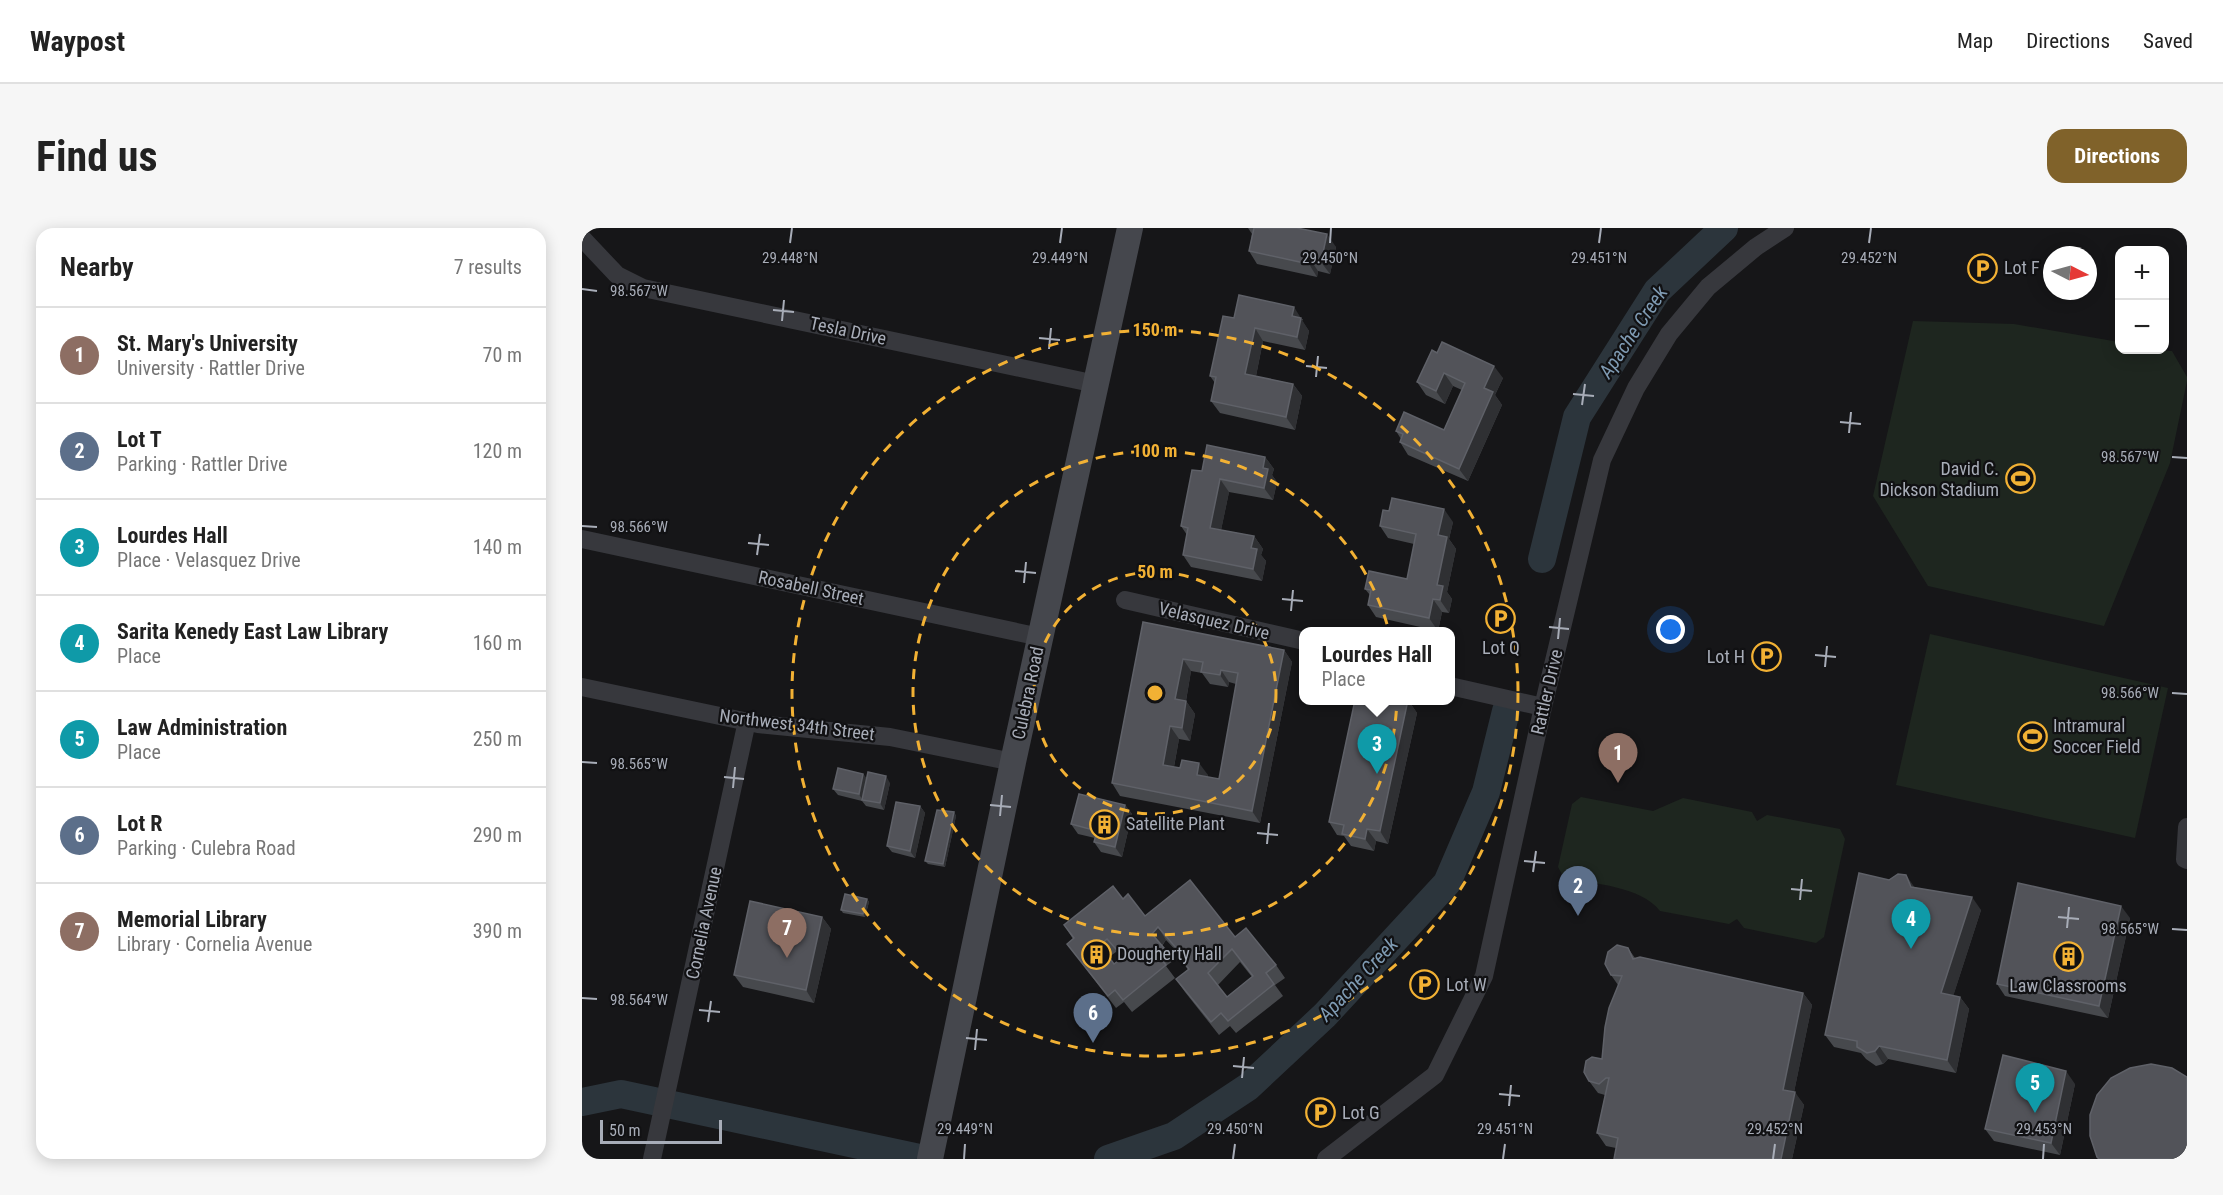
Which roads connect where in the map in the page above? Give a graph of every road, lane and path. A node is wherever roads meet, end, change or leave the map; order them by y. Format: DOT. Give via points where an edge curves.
graph roads {
  1 [pos="1130,228"];
  2 [pos="1785,228"];
  3 [pos="582,238"];
  4 [pos="1096,384"];
  5 [pos="582,539"];
  6 [pos="1125,600"];
  7 [pos="1040,637"];
  8 [pos="1299,640"];
  9 [pos="582,687"];
  10 [pos="1455,687"];
  11 [pos="1543,707"];
  12 [pos="747,721"];
  13 [pos="1013,762"];
  14 [pos="2187,827"];
  15 [pos="2186,860"];
  16 [pos="652,1159"];
  17 [pos="930,1159"];
  18 [pos="1326,1159"];
  1 -- 4 [label="main road, Culebra Road"];
  2 -- 11 [label="street, Rattler Drive" via="1708,287 1670,334 1635,388 1602,460"];
  3 -- 4 [label="street, Tesla Drive" via="616,275 643,288"];
  4 -- 7 [label="main road, Culebra Road"];
  5 -- 7 [label="street, Rosabell Street"];
  6 -- 8 [label="street, Velasquez Drive"];
  7 -- 13 [label="main road, Culebra Road"];
  9 -- 12 [label="street, Northwest 34th Street"];
  10 -- 11 [label="street"];
  11 -- 18 [label="street, Rattler Drive" via="1484,976 1435,1075"];
  12 -- 13 [label="street, Northwest 34th Street" via="890,737"];
  12 -- 16 [label="street, Cornelia Avenue"];
  13 -- 17 [label="main road, Culebra Road"];
  14 -- 15 [label="street"];
}
